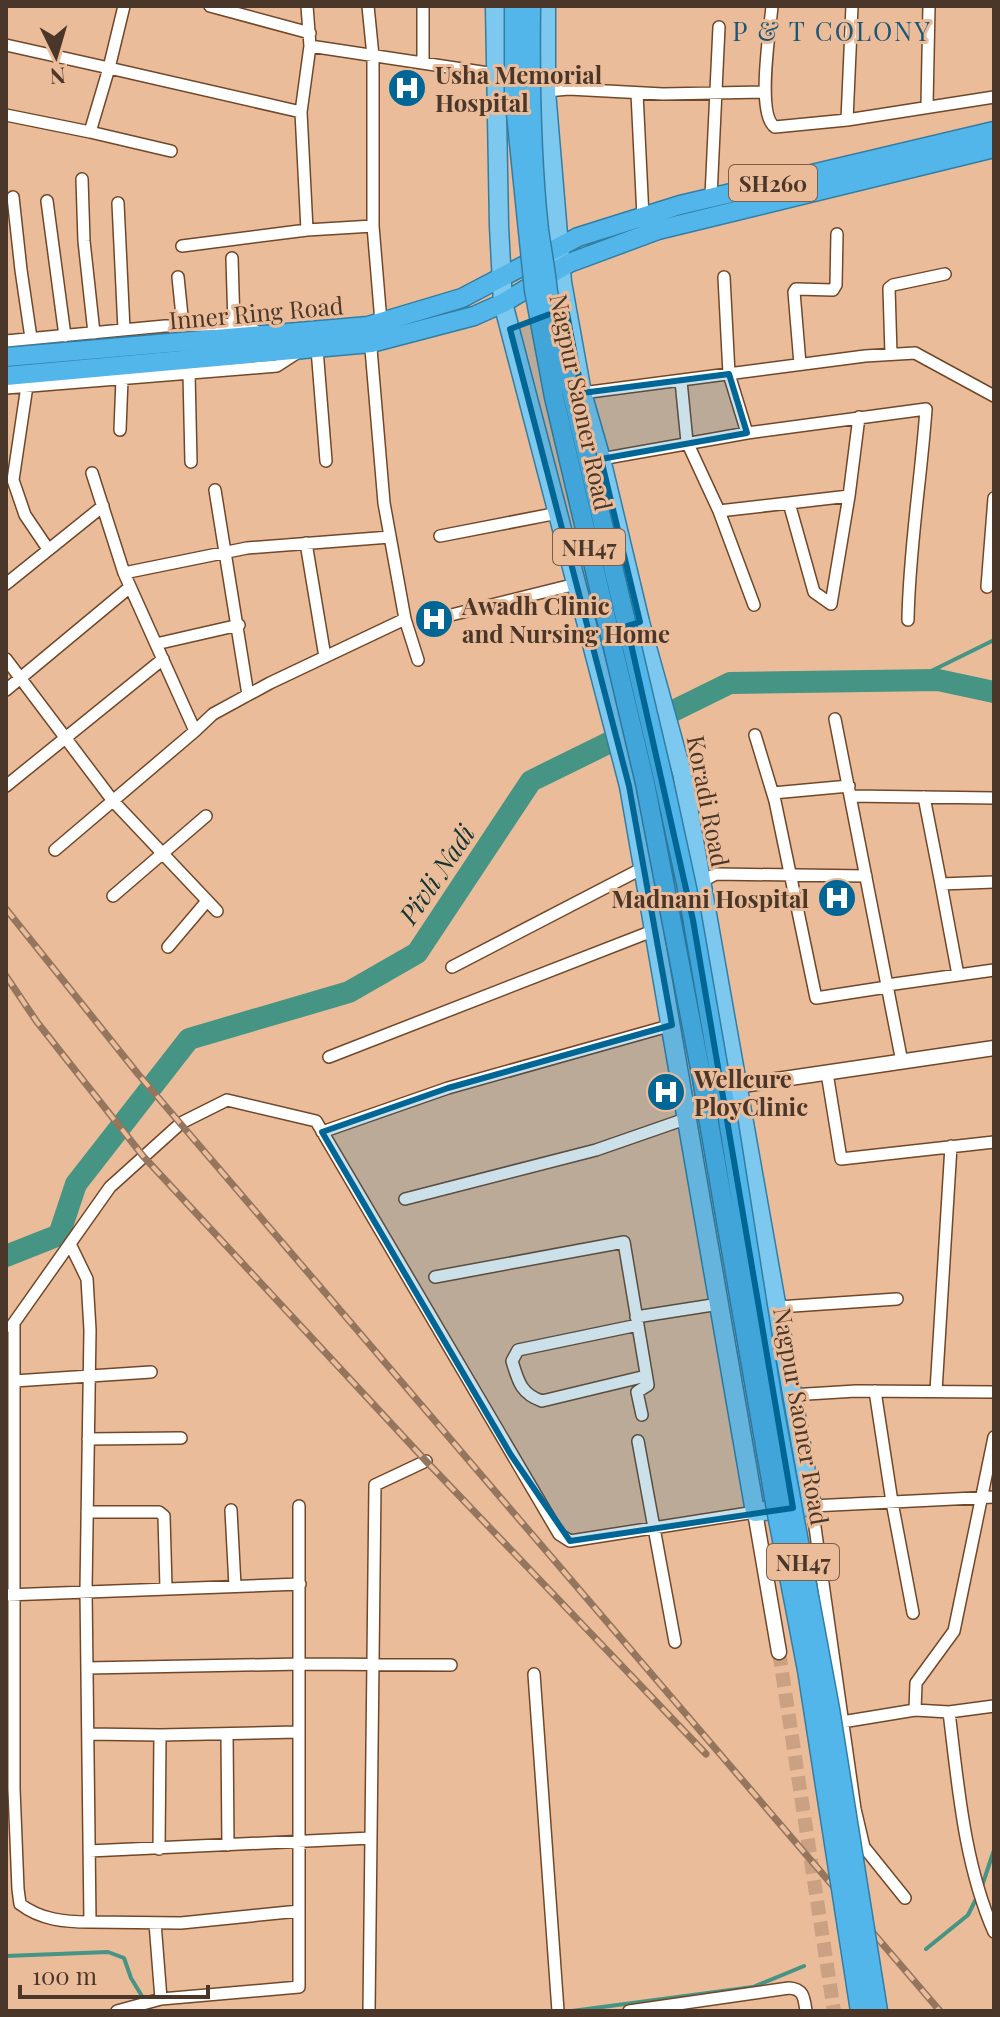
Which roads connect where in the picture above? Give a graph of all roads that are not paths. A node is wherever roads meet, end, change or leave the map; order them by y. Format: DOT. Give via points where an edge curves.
graph roads {
  1 [pos="124,6"];
  2 [pos="210,6"];
  3 [pos="307,6"];
  4 [pos="368,6"];
  5 [pos="423,6"];
  6 [pos="495,6"];
  7 [pos="514,6"];
  8 [pos="531,6"];
  9 [pos="546,6"];
  10 [pos="772,6"];
  11 [pos="852,6"];
  12 [pos="929,6"];
  13 [pos="719,27"];
  14 [pos="310,33"];
  15 [pos="6,45"];
  16 [pos="310,46"];
  17 [pos="546,51"];
  18 [pos="373,56"];
  19 [pos="423,63"];
  20 [pos="495,66"];
  21 [pos="109,68"];
  22 [pos="546,91"];
  23 [pos="765,92"];
  24 [pos="637,93"];
  25 [pos="716,93"];
  26 [pos="994,97"];
  27 [pos="927,105"];
  28 [pos="301,112"];
  29 [pos="6,115"];
  30 [pos="847,120"];
  31 [pos="994,131"];
  32 [pos="90,132"];
  33 [pos="994,148"];
  34 [pos="171,151"];
  35 [pos="82,179"];
  36 [pos="711,196"];
  37 [pos="13,197"];
  38 [pos="47,201"];
  39 [pos="118,203"];
  40 [pos="643,217"];
  41 [pos="373,226"];
  42 [pos="307,230"];
  43 [pos="837,234"];
  44 [pos="182,246"];
  45 [pos="557,249"];
  46 [pos="232,258"];
  47 [pos="560,268"];
  48 [pos="945,274"];
  49 [pos="178,277"];
  50 [pos="501,277"];
  51 [pos="724,277"];
  52 [pos="503,303"];
  53 [pos="566,308"];
  54 [pos="234,325"];
  55 [pos="183,326"];
  56 [pos="510,329"];
  57 [pos="124,330"];
  58 [pos="373,330"];
  59 [pos="94,333"];
  60 [pos="65,336"];
  61 [pos="261,336"];
  62 [pos="31,338"];
  63 [pos="6,341"];
  64 [pos="309,349"];
  65 [pos="891,354"];
  66 [pos="6,357"];
  67 [pos="86,360"];
  68 [pos="800,364"];
  69 [pos="189,374"];
  70 [pos="729,374"];
  71 [pos="6,376"];
  72 [pos="122,379"];
  73 [pos="681,381"];
  74 [pos="27,386"];
  75 [pos="6,388"];
  76 [pos="582,393"];
  77 [pos="994,396"];
  78 [pos="859,417"];
  79 [pos="120,430"];
  80 [pos="747,433"];
  81 [pos="687,442"];
  82 [pos="601,459"];
  83 [pos="326,461"];
  84 [pos="191,462"];
  85 [pos="92,473"];
  86 [pos="215,490"];
  87 [pos="849,496"];
  88 [pos="994,498"];
  89 [pos="789,503"];
  90 [pos="103,506"];
  91 [pos="719,511"];
  92 [pos="558,513"];
  93 [pos="993,516"];
  94 [pos="440,536"];
  95 [pos="390,537"];
  96 [pos="306,543"];
  97 [pos="48,549"];
  98 [pos="226,551"];
  99 [pos="124,573"];
  100 [pos="6,584"];
  101 [pos="576,584"];
  102 [pos="130,587"];
  103 [pos="987,587"];
  104 [pos="754,605"];
  105 [pos="447,616"];
  106 [pos="405,619"];
  107 [pos="908,620"];
  108 [pos="640,622"];
  109 [pos="239,625"];
  110 [pos="591,639"];
  111 [pos="156,644"];
  112 [pos="325,657"];
  113 [pos="6,659"];
  114 [pos="163,659"];
  115 [pos="418,660"];
  116 [pos="20,679"];
  117 [pos="6,690"];
  118 [pos="248,695"];
  119 [pos="835,719"];
  120 [pos="195,731"];
  121 [pos="755,735"];
  122 [pos="64,738"];
  123 [pos="6,786"];
  124 [pos="850,791"];
  125 [pos="773,793"];
  126 [pos="924,797"];
  127 [pos="994,798"];
  128 [pos="113,801"];
  129 [pos="206,816"];
  130 [pos="55,850"];
  131 [pos="162,853"];
  132 [pos="643,868"];
  133 [pos="790,874"];
  134 [pos="866,876"];
  135 [pos="700,882"];
  136 [pos="994,882"];
  137 [pos="941,884"];
  138 [pos="113,896"];
  139 [pos="207,901"];
  140 [pos="217,911"];
  141 [pos="655,930"];
  142 [pos="168,947"];
  143 [pos="452,967"];
  144 [pos="994,970"];
  145 [pos="958,975"];
  146 [pos="887,986"];
  147 [pos="672,1025"];
  148 [pos="994,1048"];
  149 [pos="329,1057"];
  150 [pos="902,1062"];
  151 [pos="827,1073"];
  152 [pos="727,1083"];
  153 [pos="703,1086"];
  154 [pos="683,1091"];
  155 [pos="727,1113"];
  156 [pos="707,1115"];
  157 [pos="688,1118"];
  158 [pos="322,1132"];
  159 [pos="994,1142"];
  160 [pos="951,1146"];
  161 [pos="405,1199"];
  162 [pos="71,1246"];
  163 [pos="435,1277"];
  164 [pos="897,1299"];
  165 [pos="719,1304"];
  166 [pos="778,1307"];
  167 [pos="637,1321"];
  168 [pos="10,1329"];
  169 [pos="151,1372"];
  170 [pos="89,1376"];
  171 [pos="646,1376"];
  172 [pos="14,1381"];
  173 [pos="875,1391"];
  174 [pos="936,1391"];
  175 [pos="994,1392"];
  176 [pos="791,1395"];
  177 [pos="642,1415"];
  178 [pos="994,1437"];
  179 [pos="181,1438"];
  180 [pos="88,1439"];
  181 [pos="638,1441"];
  182 [pos="426,1461"];
  183 [pos="989,1497"];
  184 [pos="892,1502"];
  185 [pos="299,1506"];
  186 [pos="812,1506"];
  187 [pos="231,1510"];
  188 [pos="87,1512"];
  189 [pos="755,1512"];
  190 [pos="655,1526"];
  191 [pos="300,1584"];
  192 [pos="235,1586"];
  193 [pos="166,1588"];
  194 [pos="86,1590"];
  195 [pos="10,1594"];
  196 [pos="913,1613"];
  197 [pos="675,1642"];
  198 [pos="779,1652"];
  199 [pos="301,1664"];
  200 [pos="373,1664"];
  201 [pos="451,1665"];
  202 [pos="87,1668"];
  203 [pos="534,1674"];
  204 [pos="994,1706"];
  205 [pos="915,1710"];
  206 [pos="949,1712"];
  207 [pos="842,1722"];
  208 [pos="297,1732"];
  209 [pos="88,1734"];
  210 [pos="227,1734"];
  211 [pos="160,1735"];
  212 [pos="10,1789"];
  213 [pos="371,1838"];
  214 [pos="299,1840"];
  215 [pos="228,1845"];
  216 [pos="159,1849"];
  217 [pos="89,1851"];
  218 [pos="905,1898"];
  219 [pos="299,1911"];
  220 [pos="90,1922"];
  221 [pos="155,1923"];
  222 [pos="994,1932"];
  223 [pos="161,1999"];
  224 [pos="122,2009"];
  225 [pos="369,2011"];
  226 [pos="558,2011"];
  227 [pos="629,2011"];
  228 [pos="806,2011"];
  229 [pos="860,2011"];
  230 [pos="878,2011"];
  1 -- 21 [label="street"];
  2 -- 14 [label="street"];
  3 -- 14 [label="street"];
  4 -- 18 [label="street"];
  5 -- 19 [label="street"];
  6 -- 20 [label="main road"];
  7 -- 153 [label="highway, Nagpur Saoner Road / NH47, bridge" via="514,94 534,290 645,783"];
  8 -- 152 [label="highway, Nagpur Saoner Road / NH47, bridge" via="534,154 548,292 663,778"];
  9 -- 17 [label="main road"];
  10 -- 23 [label="street"];
  11 -- 30 [label="street"];
  12 -- 27 [label="street"];
  13 -- 25 [label="street"];
  14 -- 16 [label="street"];
  15 -- 21 [label="street"];
  16 -- 18 [label="street"];
  16 -- 28 [label="street"];
  17 -- 20 [label="main road"];
  17 -- 22 [label="main road"];
  18 -- 19 [label="street"];
  18 -- 41 [label="street"];
  19 -- 20 [label="street"];
  20 -- 50 [label="main road"];
  21 -- 28 [label="street"];
  21 -- 32 [label="street"];
  22 -- 24 [label="street"];
  22 -- 45 [label="main road"];
  23 -- 25 [label="street"];
  23 -- 30 [label="street" via="768,120 775,127"];
  24 -- 25 [label="street"];
  24 -- 40 [label="street"];
  25 -- 36 [label="street"];
  26 -- 27 [label="street"];
  27 -- 30 [label="street"];
  28 -- 42 [label="street"];
  29 -- 32 [label="street"];
  31 -- 36 [label="highway, SH260"];
  32 -- 34 [label="street"];
  33 -- 47 [label="highway, SH260" via="658,230"];
  35 -- 59 [label="street"];
  36 -- 40 [label="highway, SH260"];
  37 -- 62 [label="street"];
  38 -- 60 [label="street"];
  39 -- 57 [label="street"];
  40 -- 45 [label="highway, SH260"];
  41 -- 42 [label="street"];
  41 -- 58 [label="street"];
  42 -- 44 [label="street"];
  43 -- 68 [label="street" via="833,290 794,292"];
  45 -- 47 [label="main road, Koradi Road"];
  45 -- 50 [label="highway, SH260"];
  46 -- 54 [label="street"];
  47 -- 52 [label="highway, SH260"];
  47 -- 53 [label="main road, Koradi Road"];
  48 -- 65 [label="street" via="889,288"];
  49 -- 55 [label="street"];
  50 -- 52 [label="main road"];
  50 -- 58 [label="highway, Inner Ring Road / SH260" via="462,298"];
  51 -- 70 [label="street"];
  52 -- 56 [label="main road"];
  52 -- 58 [label="highway, Inner Ring Road / SH260" via="474,316"];
  53 -- 56 [label="main road"];
  53 -- 76 [label="main road, Koradi Road"];
  54 -- 55 [label="street"];
  54 -- 61 [label="street" via="246,324"];
  55 -- 57 [label="street"];
  56 -- 92 [label="main road"];
  57 -- 59 [label="street"];
  58 -- 61 [label="highway, Inner Ring Road / SH260"];
  58 -- 64 [label="highway, Inner Ring Road / SH260"];
  58 -- 95 [label="street"];
  59 -- 60 [label="street"];
  60 -- 62 [label="street"];
  61 -- 67 [label="highway, Inner Ring Road / SH260"];
  62 -- 63 [label="street"];
  64 -- 67 [label="highway, Inner Ring Road / SH260"];
  64 -- 69 [label="street" via="277,366"];
  64 -- 83 [label="street"];
  65 -- 68 [label="street"];
  65 -- 77 [label="street" via="915,353"];
  66 -- 67 [label="highway, Inner Ring Road / SH260"];
  67 -- 71 [label="highway, Inner Ring Road / SH260"];
  68 -- 70 [label="street"];
  69 -- 72 [label="street"];
  69 -- 84 [label="street"];
  70 -- 73 [label="street"];
  70 -- 80 [label="street"];
  72 -- 74 [label="street"];
  72 -- 79 [label="street"];
  73 -- 76 [label="street"];
  73 -- 81 [label="street"];
  74 -- 75 [label="street"];
  74 -- 97 [label="street" via="13,480 25,515"];
  76 -- 82 [label="main road, Koradi Road"];
  78 -- 80 [label="street"];
  78 -- 87 [label="street"];
  78 -- 107 [label="street" via="926,409"];
  80 -- 81 [label="street"];
  81 -- 82 [label="street"];
  81 -- 91 [label="street"];
  82 -- 108 [label="main road, Koradi Road"];
  85 -- 90 [label="street"];
  86 -- 98 [label="street"];
  87 -- 89 [label="street"];
  87 -- 89 [label="street" via="831,604 814,592"];
  88 -- 93 [label="street"];
  89 -- 91 [label="street"];
  90 -- 97 [label="street"];
  90 -- 99 [label="street"];
  91 -- 104 [label="street"];
  92 -- 94 [label="street"];
  92 -- 101 [label="main road"];
  93 -- 103 [label="street"];
  95 -- 96 [label="street"];
  95 -- 106 [label="street"];
  96 -- 98 [label="street"];
  96 -- 112 [label="street"];
  97 -- 100 [label="street"];
  98 -- 99 [label="street"];
  98 -- 109 [label="street"];
  99 -- 102 [label="street"];
  101 -- 105 [label="street"];
  101 -- 110 [label="main road"];
  102 -- 111 [label="street"];
  102 -- 116 [label="street"];
  106 -- 112 [label="street"];
  106 -- 115 [label="street"];
  108 -- 110 [label="main road"];
  108 -- 135 [label="main road, Koradi Road" via="682,773"];
  109 -- 111 [label="street"];
  109 -- 118 [label="street"];
  110 -- 132 [label="main road" via="629,786"];
  111 -- 114 [label="street"];
  112 -- 118 [label="street"];
  113 -- 116 [label="street"];
  114 -- 120 [label="street"];
  114 -- 122 [label="street"];
  116 -- 117 [label="street"];
  116 -- 122 [label="street"];
  118 -- 120 [label="street"];
  119 -- 124 [label="street"];
  120 -- 128 [label="street"];
  121 -- 125 [label="street"];
  122 -- 123 [label="street"];
  122 -- 128 [label="street"];
  124 -- 125 [label="street"];
  124 -- 126 [label="street"];
  124 -- 134 [label="street"];
  125 -- 133 [label="street"];
  126 -- 127 [label="street"];
  126 -- 137 [label="street"];
  128 -- 130 [label="street"];
  128 -- 131 [label="street"];
  129 -- 131 [label="street"];
  131 -- 138 [label="street"];
  131 -- 139 [label="street"];
  132 -- 141 [label="main road"];
  132 -- 143 [label="street"];
  133 -- 134 [label="street"];
  133 -- 135 [label="street" via="716,874"];
  133 -- 146 [label="street" via="816,998"];
  134 -- 146 [label="street"];
  135 -- 152 [label="main road, Koradi Road"];
  136 -- 137 [label="street"];
  137 -- 145 [label="street"];
  139 -- 140 [label="street"];
  139 -- 142 [label="street"];
  141 -- 147 [label="main road"];
  141 -- 149 [label="street"];
  144 -- 145 [label="street"];
  145 -- 146 [label="street"];
  146 -- 150 [label="street"];
  147 -- 154 [label="main road"];
  147 -- 158 [label="street" via="448,1088"];
  148 -- 150 [label="street"];
  150 -- 151 [label="street"];
  151 -- 152 [label="street"];
  151 -- 160 [label="street" via="841,1159"];
  152 -- 155 [label="highway, Koradi Road / NH47"];
  152 -- 166 [label="main road, Koradi Road"];
  153 -- 154 [label="highway"];
  153 -- 156 [label="highway, NH47"];
  154 -- 157 [label="main road"];
  155 -- 230 [label="highway, Nagpur Saoner Road / NH47, bridge"];
  156 -- 157 [label="street"];
  156 -- 229 [label="highway, Nagpur Saoner Road / NH47, bridge" via="807,1670"];
  157 -- 161 [label="street" via="596,1150"];
  157 -- 165 [label="main road"];
  158 -- 162 [label="street" via="316,1121 227,1100 181,1123 121,1176"];
  158 -- 190 [label="street" via="559,1534 570,1541"];
  159 -- 160 [label="street"];
  160 -- 174 [label="street"];
  162 -- 168 [label="street"];
  162 -- 170 [label="street" via="87,1279"];
  163 -- 167 [label="street" via="624,1242"];
  164 -- 166 [label="street"];
  165 -- 167 [label="street"];
  165 -- 189 [label="main road"];
  166 -- 176 [label="main road, Koradi Road"];
  167 -- 171 [label="street"];
  167 -- 171 [label="street" via="518,1350 512,1361 520,1386 529,1397 542,1401"];
  168 -- 172 [label="street"];
  169 -- 170 [label="street"];
  170 -- 172 [label="street"];
  170 -- 180 [label="street"];
  171 -- 177 [label="street" via="648,1385 637,1392"];
  172 -- 195 [label="street"];
  173 -- 174 [label="street"];
  173 -- 176 [label="street"];
  173 -- 184 [label="street"];
  174 -- 175 [label="street"];
  176 -- 186 [label="main road, Koradi Road"];
  178 -- 183 [label="street"];
  179 -- 180 [label="street"];
  180 -- 188 [label="street"];
  181 -- 190 [label="street"];
  182 -- 200 [label="street" via="375,1485"];
  183 -- 184 [label="street"];
  183 -- 205 [label="street" via="954,1631 916,1683"];
  184 -- 186 [label="street"];
  184 -- 196 [label="street"];
  185 -- 191 [label="street"];
  186 -- 189 [label="main road"];
  186 -- 207 [label="street"];
  187 -- 192 [label="street"];
  188 -- 193 [label="street" via="164,1516"];
  188 -- 194 [label="street"];
  189 -- 190 [label="street"];
  189 -- 198 [label="street"];
  190 -- 197 [label="street"];
  191 -- 192 [label="street"];
  191 -- 199 [label="street"];
  192 -- 193 [label="street"];
  193 -- 194 [label="street"];
  194 -- 195 [label="street"];
  194 -- 202 [label="street"];
  195 -- 212 [label="street"];
  199 -- 200 [label="street"];
  199 -- 202 [label="street"];
  199 -- 208 [label="street"];
  200 -- 201 [label="street"];
  200 -- 213 [label="street"];
  202 -- 209 [label="street"];
  203 -- 226 [label="street"];
  204 -- 206 [label="street"];
  205 -- 206 [label="street"];
  205 -- 207 [label="street"];
  206 -- 222 [label="street" via="977,1887"];
  207 -- 218 [label="street" via="864,1847"];
  208 -- 210 [label="street"];
  208 -- 214 [label="street"];
  209 -- 211 [label="street"];
  209 -- 217 [label="street"];
  210 -- 211 [label="street"];
  210 -- 215 [label="street"];
  211 -- 216 [label="street"];
  212 -- 220 [label="street" via="20,1904 62,1922"];
  213 -- 214 [label="street"];
  213 -- 225 [label="street"];
  214 -- 215 [label="street"];
  214 -- 219 [label="street"];
  215 -- 216 [label="street"];
  216 -- 217 [label="street"];
  217 -- 220 [label="street"];
  219 -- 221 [label="street"];
  219 -- 223 [label="street" via="299,1987"];
  220 -- 221 [label="street"];
  221 -- 223 [label="street"];
  223 -- 224 [label="street"];
  227 -- 228 [label="street" via="789,1988 803,1994"];
}
